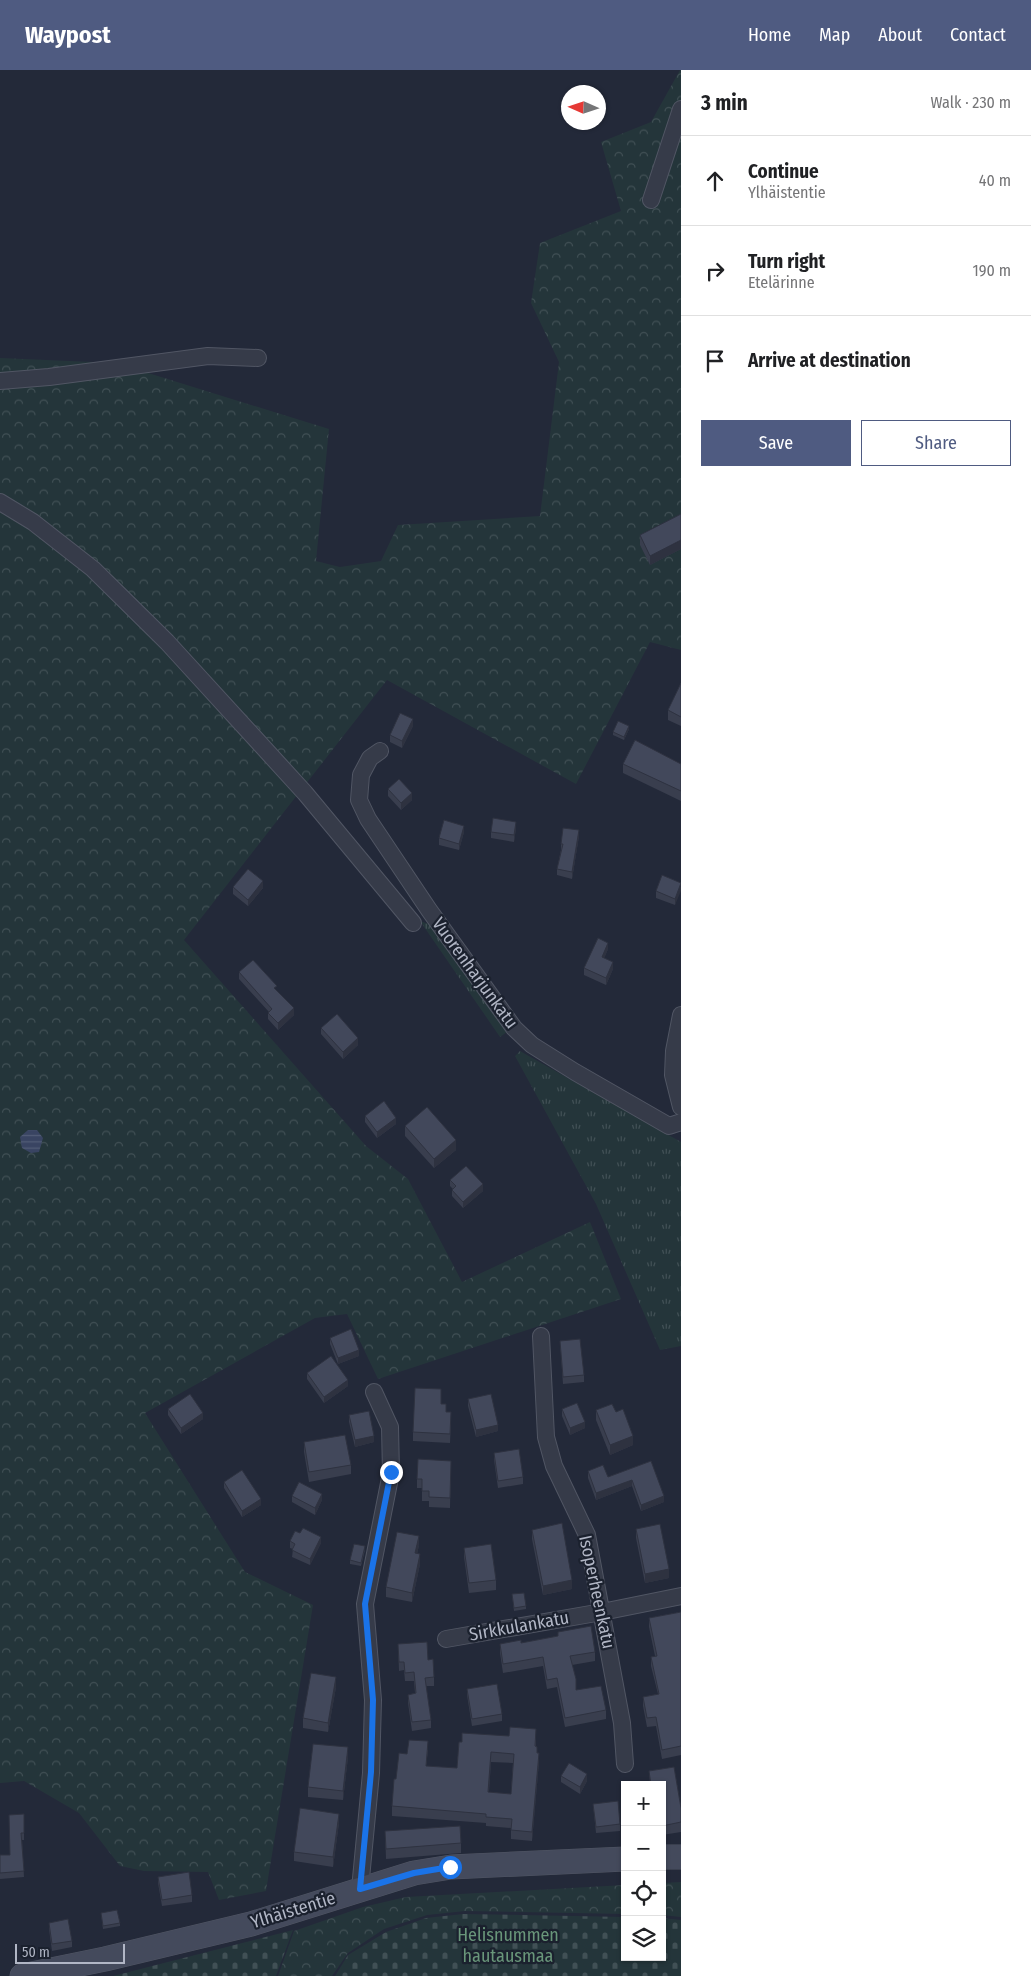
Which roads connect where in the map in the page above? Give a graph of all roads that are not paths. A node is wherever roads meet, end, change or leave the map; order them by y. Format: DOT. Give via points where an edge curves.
graph roads {
  1 [pos="681,109"];
  2 [pos="651,200"];
  3 [pos="258,358"];
  4 [pos="0,381"];
  5 [pos="0,502"];
  6 [pos="380,751"];
  7 [pos="413,923"];
  8 [pos="681,1015"];
  9 [pos="681,1108"];
  10 [pos="681,1122"];
  11 [pos="541,1336"];
  12 [pos="374,1392"];
  13 [pos="681,1596"];
  14 [pos="602,1612"];
  15 [pos="446,1639"];
  16 [pos="625,1764"];
  17 [pos="666,1857"];
  18 [pos="681,1857"];
  19 [pos="621,1859"];
  20 [pos="360,1889"];
  21 [pos="22,1976"];
  1 -- 2 [label="street"];
  3 -- 4 [label="street" via="208,356"];
  5 -- 7 [label="street" via="33,522 93,569 167,642 306,793"];
  6 -- 10 [label="street, Vuorenharjunkatu" via="370,758 361,775 359,800 368,819 514,1028 532,1045 638,1109 669,1126"];
  8 -- 9 [label="street" via="673,1075"];
  11 -- 14 [label="street, Isoperheenkatu" via="546,1436 554,1466 588,1535"];
  12 -- 20 [label="street" via="390,1427 391,1472 365,1604 373,1700 371,1772"];
  13 -- 14 [label="street, Sirkkulankatu"];
  14 -- 15 [label="street, Sirkkulankatu"];
  14 -- 16 [label="street, Isoperheenkatu" via="622,1723"];
  17 -- 18 [label="street"];
  19 -- 20 [label="street, Ylhäistentie" via="450,1867 414,1873"];
  20 -- 21 [label="street, Ylhäistentie" via="251,1924"];
}
